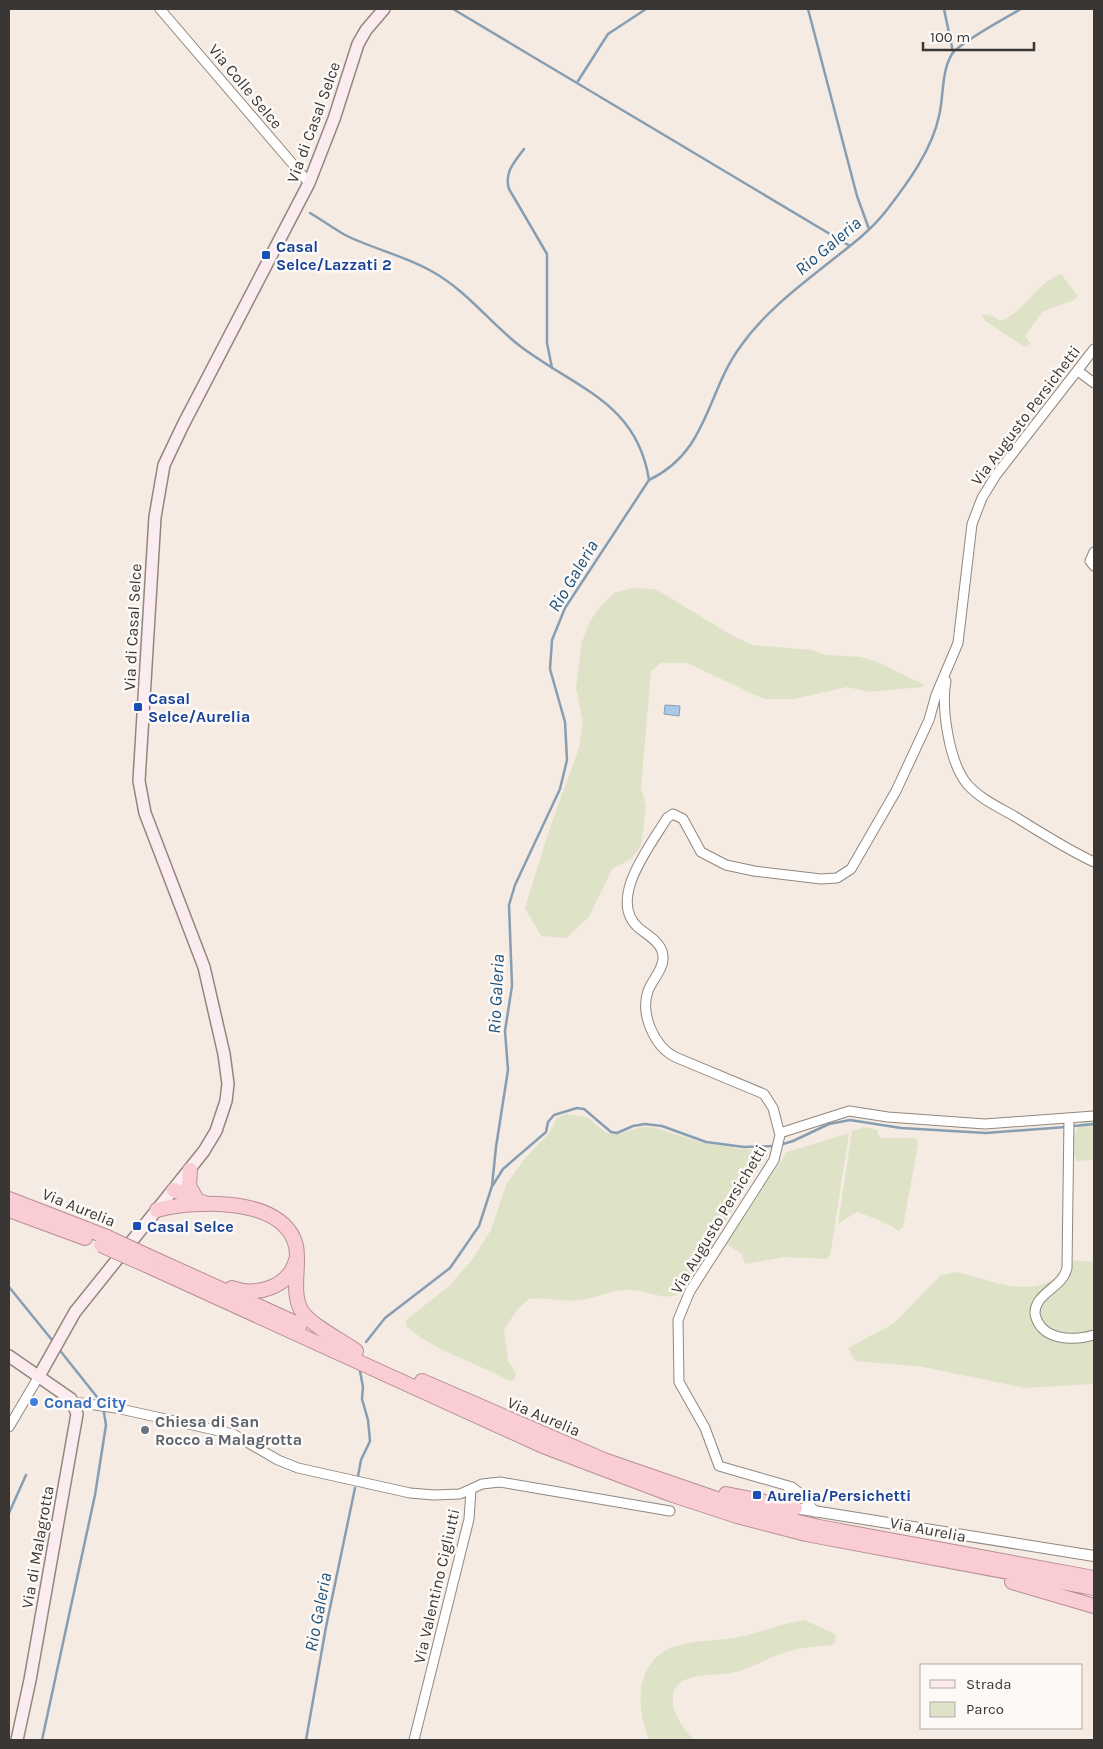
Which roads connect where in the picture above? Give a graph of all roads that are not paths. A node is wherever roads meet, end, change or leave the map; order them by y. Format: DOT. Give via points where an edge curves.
graph roads {
  1 [pos="160,9"];
  2 [pos="384,9"];
  3 [pos="309,183"];
  4 [pos="1094,349"];
  5 [pos="1078,371"];
  6 [pos="1094,384"];
  7 [pos="1094,552"];
  8 [pos="1094,566"];
  9 [pos="944,676"];
  10 [pos="1094,862"];
  11 [pos="1094,1116"];
  12 [pos="1069,1124"];
  13 [pos="780,1140"];
  14 [pos="190,1170"];
  15 [pos="174,1190"];
  16 [pos="9,1199"];
  17 [pos="198,1203"];
  18 [pos="9,1210"];
  19 [pos="157,1210"];
  20 [pos="104,1241"];
  21 [pos="296,1256"];
  22 [pos="147,1260"];
  23 [pos="1094,1335"];
  24 [pos="356,1351"];
  25 [pos="9,1356"];
  26 [pos="397,1375"];
  27 [pos="39,1376"];
  28 [pos="74,1402"];
  29 [pos="9,1427"];
  30 [pos="624,1467"];
  31 [pos="787,1486"];
  32 [pos="472,1490"];
  33 [pos="795,1508"];
  34 [pos="670,1511"];
  35 [pos="815,1512"];
  36 [pos="1094,1556"];
  37 [pos="930,1558"];
  38 [pos="1094,1578"];
  39 [pos="1094,1588"];
  40 [pos="1094,1606"];
  41 [pos="17,1740"];
  42 [pos="414,1740"];
  1 -- 3 [label="street, Via Colle Selce"];
  2 -- 3 [label="main road, Via di Casal Selce" via="358,44 332,126"];
  3 -- 14 [label="main road, Via di Casal Selce" via="172,446 157,497 140,793 204,967 221,1037 228,1084 216,1132"];
  4 -- 5 [label="street, Via Augusto Persichetti"];
  5 -- 6 [label="street"];
  5 -- 9 [label="street, Via Augusto Persichetti" via="996,476 979,504 970,535 960,636"];
  7 -- 8 [label="street" via="1090,561"];
  9 -- 10 [label="street" via="943,706 959,770 967,784 987,800"];
  9 -- 13 [label="street, Via Augusto Persichetti" via="896,791 857,861 845,874 832,879 815,879 726,865 701,852 683,819 673,814 667,818 630,881 627,897 631,919 663,953 662,966 646,1000 649,1024 658,1042 675,1057 761,1092 771,1103"];
  11 -- 12 [label="street"];
  12 -- 13 [label="street" via="973,1123 851,1111"];
  12 -- 23 [label="street" via="1067,1268 1063,1280 1038,1302 1035,1314 1043,1328 1053,1335 1075,1338"];
  13 -- 31 [label="street, Via Augusto Persichetti" via="774,1160 682,1307 678,1324 678,1369 681,1389 705,1428 719,1466"];
  14 -- 15 [label="main road, Via di Casal Selce"];
  14 -- 17 [label="highway" via="189,1186"];
  15 -- 17 [label="highway" via="179,1198"];
  15 -- 19 [label="main road, Via di Casal Selce"];
  16 -- 20 [label="highway, Via Aurelia"];
  17 -- 19 [label="highway"];
  17 -- 21 [label="highway" via="253,1209 274,1216 291,1234"];
  18 -- 20 [label="highway, Via Aurelia"];
  19 -- 27 [label="main road, Via di Casal Selce" via="75,1312"];
  20 -- 22 [label="highway, Via Aurelia, bridge"];
  21 -- 22 [label="highway" via="291,1273 282,1281 265,1290 248,1292 175,1262"];
  21 -- 24 [label="highway" via="297,1291 302,1310 316,1324"];
  22 -- 24 [label="highway, Via Aurelia"];
  22 -- 26 [label="highway, Via Aurelia" via="339,1353"];
  24 -- 26 [label="highway, Via Aurelia"];
  25 -- 27 [label="main road"];
  26 -- 30 [label="highway, Via Aurelia"];
  26 -- 37 [label="highway, Via Aurelia" via="561,1454 670,1494 773,1527"];
  27 -- 28 [label="main road"];
  27 -- 29 [label="street"];
  28 -- 32 [label="street, Via Valentino Cigliutti" via="233,1434 278,1460 376,1486 434,1495"];
  28 -- 41 [label="main road, Via di Malagrotta" via="76,1420"];
  30 -- 33 [label="highway"];
  30 -- 38 [label="highway, Via Aurelia" via="714,1499 795,1522"];
  31 -- 33 [label="street" via="795,1498"];
  31 -- 35 [label="street, Via Augusto Persichetti" via="800,1492"];
  32 -- 34 [label="street" via="482,1484 500,1482"];
  32 -- 42 [label="street, Via Valentino Cigliutti" via="469,1519"];
  33 -- 35 [label="street, Via Aurelia"];
  35 -- 36 [label="street, Via Aurelia"];
  37 -- 39 [label="highway, Via Aurelia"];
  37 -- 40 [label="highway" via="956,1569"];
}
